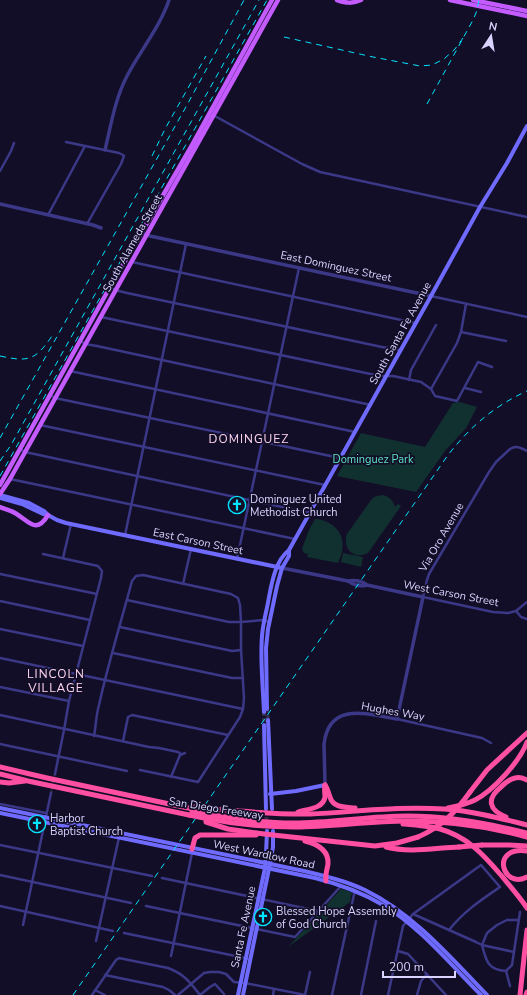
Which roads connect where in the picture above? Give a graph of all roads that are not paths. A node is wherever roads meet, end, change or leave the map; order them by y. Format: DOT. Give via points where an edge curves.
graph roads {
  1 [pos="169,0"];
  2 [pos="272,0"];
  3 [pos="278,0"];
  4 [pos="337,0"];
  5 [pos="360,0"];
  6 [pos="450,0"];
  7 [pos="473,0"];
  8 [pos="527,11"];
  9 [pos="527,16"];
  10 [pos="256,34"];
  11 [pos="212,114"];
  12 [pos="527,126"];
  13 [pos="66,142"];
  14 [pos="14,143"];
  15 [pos="85,146"];
  16 [pos="104,150"];
  17 [pos="0,171"];
  18 [pos="0,204"];
  19 [pos="480,207"];
  20 [pos="48,214"];
  21 [pos="527,217"];
  22 [pos="87,224"];
  23 [pos="101,228"];
  24 [pos="144,234"];
  25 [pos="186,244"];
  26 [pos="131,262"];
  27 [pos="299,268"];
  28 [pos="181,272"];
  29 [pos="110,287"];
  30 [pos="115,290"];
  31 [pos="431,296"];
  32 [pos="293,297"];
  33 [pos="174,303"];
  34 [pos="466,304"];
  35 [pos="100,317"];
  36 [pos="527,317"];
  37 [pos="415,323"];
  38 [pos="436,325"];
  39 [pos="286,327"];
  40 [pos="168,332"];
  41 [pos="461,332"];
  42 [pos="506,341"];
  43 [pos="83,342"];
  44 [pos="400,350"];
  45 [pos="280,355"];
  46 [pos="162,360"];
  47 [pos="492,367"];
  48 [pos="70,371"];
  49 [pos="386,376"];
  50 [pos="409,380"];
  51 [pos="274,384"];
  52 [pos="465,388"];
  53 [pos="430,389"];
  54 [pos="155,390"];
  55 [pos="481,392"];
  56 [pos="53,396"];
  57 [pos="371,404"];
  58 [pos="268,414"];
  59 [pos="150,418"];
  60 [pos="40,425"];
  61 [pos="355,432"];
  62 [pos="262,442"];
  63 [pos="143,447"];
  64 [pos="20,449"];
  65 [pos="527,451"];
  66 [pos="25,452"];
  67 [pos="340,458"];
  68 [pos="256,471"];
  69 [pos="137,476"];
  70 [pos="10,479"];
  71 [pos="0,485"];
  72 [pos="325,485"];
  73 [pos="0,494"];
  74 [pos="0,498"];
  75 [pos="18,500"];
  76 [pos="250,500"];
  77 [pos="131,504"];
  78 [pos="0,508"];
  79 [pos="310,513"];
  80 [pos="47,514"];
  81 [pos="71,524"];
  82 [pos="244,528"];
  83 [pos="125,535"];
  84 [pos="295,539"];
  85 [pos="190,549"];
  86 [pos="290,550"];
  87 [pos="43,554"];
  88 [pos="63,558"];
  89 [pos="237,559"];
  90 [pos="277,567"];
  91 [pos="282,568"];
  92 [pos="0,574"];
  93 [pos="348,581"];
  94 [pos="183,584"];
  95 [pos="97,594"];
  96 [pos="422,597"];
  97 [pos="127,600"];
  98 [pos="0,601"];
  99 [pos="527,602"];
  100 [pos="516,611"];
  101 [pos="527,619"];
  102 [pos="90,620"];
  103 [pos="264,620"];
  104 [pos="241,622"];
  105 [pos="269,622"];
  106 [pos="120,626"];
  107 [pos="0,629"];
  108 [pos="83,646"];
  109 [pos="241,650"];
  110 [pos="113,653"];
  111 [pos="0,658"];
  112 [pos="75,674"];
  113 [pos="243,678"];
  114 [pos="105,680"];
  115 [pos="0,687"];
  116 [pos="69,701"];
  117 [pos="243,709"];
  118 [pos="0,715"];
  119 [pos="268,720"];
  120 [pos="397,720"];
  121 [pos="264,725"];
  122 [pos="64,730"];
  123 [pos="527,733"];
  124 [pos="228,735"];
  125 [pos="94,736"];
  126 [pos="123,741"];
  127 [pos="527,742"];
  128 [pos="491,743"];
  129 [pos="0,744"];
  130 [pos="185,753"];
  131 [pos="180,755"];
  132 [pos="59,756"];
  133 [pos="0,767"];
  134 [pos="127,770"];
  135 [pos="140,770"];
  136 [pos="0,774"];
  137 [pos="55,774"];
  138 [pos="171,777"];
  139 [pos="20,779"];
  140 [pos="527,780"];
  141 [pos="28,781"];
  142 [pos="0,782"];
  143 [pos="326,785"];
  144 [pos="51,793"];
  145 [pos="271,794"];
  146 [pos="265,795"];
  147 [pos="0,804"];
  148 [pos="0,808"];
  149 [pos="266,809"];
  150 [pos="272,809"];
  151 [pos="445,809"];
  152 [pos="364,810"];
  153 [pos="191,812"];
  154 [pos="0,813"];
  155 [pos="289,814"];
  156 [pos="206,815"];
  157 [pos="45,818"];
  158 [pos="383,822"];
  159 [pos="266,831"];
  160 [pos="527,831"];
  161 [pos="273,833"];
  162 [pos="256,834"];
  163 [pos="119,835"];
  164 [pos="285,836"];
  165 [pos="0,844"];
  166 [pos="381,846"];
  167 [pos="527,846"];
  168 [pos="192,851"];
  169 [pos="527,851"];
  170 [pos="38,852"];
  171 [pos="272,854"];
  172 [pos="267,866"];
  173 [pos="280,867"];
  174 [pos="112,868"];
  175 [pos="0,875"];
  176 [pos="152,876"];
  177 [pos="527,877"];
  178 [pos="162,878"];
  179 [pos="326,878"];
  180 [pos="32,882"];
  181 [pos="186,883"];
  182 [pos="342,885"];
  183 [pos="355,888"];
  184 [pos="106,898"];
  185 [pos="261,899"];
  186 [pos="131,903"];
  187 [pos="0,906"];
  188 [pos="146,906"];
  189 [pos="527,908"];
  190 [pos="319,911"];
  191 [pos="26,912"];
  192 [pos="520,912"];
  193 [pos="180,913"];
  194 [pos="413,914"];
  195 [pos="408,920"];
  196 [pos="518,920"];
  197 [pos="376,921"];
  198 [pos="23,925"];
  199 [pos="99,928"];
  200 [pos="254,929"];
  201 [pos="113,930"];
  202 [pos="449,930"];
  203 [pos="527,930"];
  204 [pos="124,933"];
  205 [pos="96,941"];
  206 [pos="173,943"];
  207 [pos="482,945"];
  208 [pos="398,951"];
  209 [pos="514,952"];
  210 [pos="171,956"];
  211 [pos="248,959"];
  212 [pos="506,971"];
  213 [pos="310,972"];
  214 [pos="427,974"];
  215 [pos="105,975"];
  216 [pos="243,983"];
  217 [pos="191,984"];
  218 [pos="510,986"];
  219 [pos="274,988"];
  220 [pos="95,990"];
  221 [pos="224,994"];
  222 [pos="92,995"];
  223 [pos="105,995"];
  224 [pos="175,995"];
  225 [pos="178,995"];
  226 [pos="200,995"];
  227 [pos="238,995"];
  228 [pos="243,995"];
  229 [pos="273,995"];
  230 [pos="305,995"];
  231 [pos="332,995"];
  232 [pos="361,995"];
  233 [pos="388,995"];
  234 [pos="417,995"];
  235 [pos="446,995"];
  236 [pos="481,995"];
  237 [pos="487,995"];
  238 [pos="520,995"];
  1 -- 16 [label="street" via="123,83"];
  2 -- 10 [label="main road, South Alameda Street"];
  3 -- 10 [label="main road, South Alameda Street"];
  4 -- 5 [label="main road" via="347,3"];
  6 -- 9 [label="main road"];
  7 -- 8 [label="main road"];
  10 -- 11 [label="main road, South Alameda Street"];
  11 -- 19 [label="street" via="320,172"];
  11 -- 24 [label="main road, South Alameda Street"];
  12 -- 19 [label="main road, South Santa Fe Avenue"];
  13 -- 15 [label="street"];
  14 -- 17 [label="street"];
  15 -- 16 [label="street"];
  15 -- 20 [label="street"];
  16 -- 22 [label="street" via="124,156"];
  18 -- 20 [label="street"];
  19 -- 21 [label="street"];
  19 -- 31 [label="main road, South Santa Fe Avenue"];
  20 -- 22 [label="street"];
  22 -- 23 [label="street"];
  24 -- 25 [label="street, East Dominguez Street"];
  24 -- 26 [label="main road, South Alameda Street"];
  24 -- 29 [label="main road, South Alameda Street"];
  25 -- 27 [label="street, East Dominguez Street"];
  25 -- 28 [label="street"];
  26 -- 28 [label="street"];
  26 -- 30 [label="main road, South Alameda Street"];
  27 -- 31 [label="street, East Dominguez Street"];
  27 -- 32 [label="street"];
  28 -- 32 [label="street"];
  28 -- 33 [label="street"];
  29 -- 30 [label="street"];
  29 -- 43 [label="main road, South Alameda Street"];
  30 -- 33 [label="street"];
  30 -- 35 [label="main road, South Alameda Street"];
  31 -- 34 [label="street, East Dominguez Street"];
  31 -- 37 [label="main road, South Santa Fe Avenue"];
  32 -- 37 [label="street"];
  32 -- 39 [label="street"];
  33 -- 39 [label="street"];
  33 -- 40 [label="street"];
  34 -- 36 [label="street, East Dominguez Street"];
  34 -- 41 [label="street"];
  35 -- 40 [label="street"];
  35 -- 43 [label="main road, South Alameda Street"];
  37 -- 44 [label="main road, South Santa Fe Avenue"];
  38 -- 50 [label="street" via="411,370"];
  39 -- 44 [label="street"];
  39 -- 45 [label="street"];
  40 -- 45 [label="street"];
  40 -- 46 [label="street"];
  41 -- 42 [label="street"];
  41 -- 53 [label="street"];
  43 -- 46 [label="street"];
  43 -- 48 [label="main road, South Alameda Street"];
  43 -- 56 [label="main road, South Alameda Street"];
  44 -- 49 [label="main road, South Santa Fe Avenue"];
  45 -- 49 [label="street"];
  45 -- 51 [label="street"];
  46 -- 51 [label="street"];
  46 -- 54 [label="street"];
  47 -- 52 [label="street" via="478,362"];
  48 -- 54 [label="street"];
  48 -- 56 [label="main road, South Alameda Street"];
  49 -- 50 [label="street"];
  49 -- 57 [label="main road, South Santa Fe Avenue"];
  50 -- 53 [label="street" via="421,382"];
  51 -- 57 [label="street"];
  51 -- 58 [label="street"];
  52 -- 53 [label="street" via="457,401 435,396"];
  52 -- 55 [label="street"];
  54 -- 58 [label="street"];
  54 -- 59 [label="street"];
  56 -- 59 [label="street"];
  56 -- 60 [label="main road, South Alameda Street"];
  56 -- 64 [label="main road, South Alameda Street"];
  57 -- 61 [label="main road, South Santa Fe Avenue"];
  58 -- 61 [label="street"];
  58 -- 62 [label="street"];
  59 -- 62 [label="street"];
  59 -- 63 [label="street"];
  60 -- 63 [label="street"];
  60 -- 66 [label="main road, South Alameda Street"];
  61 -- 67 [label="main road, South Santa Fe Avenue"];
  62 -- 67 [label="street"];
  62 -- 68 [label="street"];
  63 -- 68 [label="street"];
  63 -- 69 [label="street"];
  64 -- 66 [label="street"];
  64 -- 71 [label="main road, South Alameda Street"];
  65 -- 96 [label="street, Via Oro Avenue" via="513,447 496,462 429,574"];
  66 -- 69 [label="street"];
  66 -- 70 [label="main road, South Alameda Street"];
  67 -- 72 [label="main road, South Santa Fe Avenue"];
  68 -- 72 [label="street"];
  68 -- 76 [label="street"];
  69 -- 76 [label="street"];
  69 -- 77 [label="street"];
  70 -- 73 [label="main road, South Alameda Street"];
  70 -- 77 [label="street"];
  72 -- 79 [label="main road, South Santa Fe Avenue"];
  73 -- 75 [label="main road, East Carson Street"];
  74 -- 75 [label="main road, East Carson Street"];
  75 -- 80 [label="main road, East Carson Street" via="29,502"];
  76 -- 79 [label="street"];
  76 -- 82 [label="street"];
  77 -- 82 [label="street"];
  77 -- 83 [label="street"];
  78 -- 80 [label="main road" via="14,512 35,526 42,524"];
  79 -- 84 [label="main road, South Santa Fe Avenue"];
  80 -- 81 [label="main road, East Carson Street"];
  81 -- 83 [label="main road, East Carson Street"];
  81 -- 88 [label="street"];
  82 -- 84 [label="street"];
  82 -- 89 [label="street"];
  83 -- 85 [label="main road, East Carson Street"];
  84 -- 86 [label="main road, South Santa Fe Avenue"];
  85 -- 89 [label="main road, East Carson Street"];
  85 -- 94 [label="street"];
  86 -- 90 [label="main road, South Santa Fe Avenue" via="285,553"];
  86 -- 91 [label="main road, South Santa Fe Avenue"];
  87 -- 88 [label="street"];
  88 -- 95 [label="street" via="98,566 102,571"];
  89 -- 90 [label="main road, East Carson Street"];
  90 -- 91 [label="main road, East Carson Street"];
  90 -- 103 [label="main road, South Santa Fe Avenue"];
  91 -- 93 [label="street, East Carson Street"];
  91 -- 105 [label="main road, South Santa Fe Avenue"];
  92 -- 95 [label="street"];
  93 -- 96 [label="street, West Carson Street" via="357,585"];
  94 -- 97 [label="street" via="143,575 136,576"];
  94 -- 104 [label="street" via="236,596 240,602"];
  95 -- 102 [label="street"];
  96 -- 100 [label="street, West Carson Street" via="493,612"];
  96 -- 120 [label="street, Via Oro Avenue"];
  97 -- 104 [label="street" via="229,622"];
  97 -- 106 [label="street"];
  98 -- 102 [label="street"];
  99 -- 100 [label="street"];
  100 -- 101 [label="street"];
  102 -- 108 [label="street"];
  103 -- 104 [label="street"];
  103 -- 105 [label="street"];
  103 -- 105 [label="main road, South Santa Fe Avenue" via="262,638 266,711 266,648"];
  104 -- 109 [label="street"];
  106 -- 109 [label="street" via="232,651"];
  106 -- 110 [label="street"];
  107 -- 108 [label="street"];
  108 -- 112 [label="street"];
  109 -- 113 [label="street"];
  110 -- 113 [label="street" via="232,678"];
  110 -- 114 [label="street"];
  111 -- 112 [label="street"];
  112 -- 114 [label="street"];
  112 -- 116 [label="street"];
  113 -- 117 [label="street"];
  114 -- 117 [label="street"];
  114 -- 125 [label="street"];
  115 -- 116 [label="street"];
  116 -- 122 [label="street"];
  117 -- 124 [label="street"];
  118 -- 122 [label="street"];
  119 -- 145 [label="main road"];
  120 -- 128 [label="street, Hughes Way" via="482,738"];
  120 -- 143 [label="street, Hughes Way" via="356,712 335,720 330,726 324,744"];
  121 -- 146 [label="main road"];
  122 -- 125 [label="street"];
  122 -- 132 [label="street"];
  123 -- 166 [label="highway, bridge" via="487,770 447,819 418,837"];
  124 -- 126 [label="street" via="132,715 128,717"];
  124 -- 138 [label="street" via="198,782"];
  125 -- 126 [label="street"];
  126 -- 131 [label="street" via="178,752"];
  127 -- 151 [label="highway" via="512,766 494,786 475,800"];
  129 -- 132 [label="street"];
  130 -- 131 [label="street"];
  131 -- 138 [label="street"];
  132 -- 134 [label="street"];
  132 -- 137 [label="street"];
  133 -- 153 [label="highway" via="15,774"];
  133 -- 153 [label="highway, San Diego Freeway" via="183,806"];
  135 -- 138 [label="street"];
  136 -- 139 [label="highway, San Diego Freeway"];
  139 -- 141 [label="highway, San Diego Freeway"];
  139 -- 153 [label="highway" via="27,778"];
  140 -- 160 [label="highway" via="509,780 495,792 491,801 497,813"];
  141 -- 142 [label="highway"];
  141 -- 153 [label="highway, San Diego Freeway" via="181,814"];
  143 -- 145 [label="main road"];
  143 -- 152 [label="highway" via="330,800 334,804"];
  143 -- 155 [label="highway" via="325,796 320,805"];
  144 -- 157 [label="street"];
  145 -- 146 [label="main road"];
  145 -- 150 [label="main road"];
  146 -- 149 [label="main road"];
  147 -- 157 [label="street"];
  148 -- 157 [label="main road, West Wardlow Road"];
  151 -- 152 [label="highway"];
  151 -- 160 [label="highway" via="479,814"];
  152 -- 155 [label="highway"];
  153 -- 156 [label="highway, bridge"];
  153 -- 156 [label="highway, San Diego Freeway, bridge"];
  154 -- 157 [label="main road, West Wardlow Road"];
  155 -- 156 [label="highway"];
  156 -- 158 [label="highway, San Diego Freeway" via="249,825 284,827"];
  156 -- 160 [label="highway, San Diego Freeway" via="308,820 428,814 486,821"];
  156 -- 162 [label="highway" via="228,829"];
  157 -- 163 [label="main road, West Wardlow Road"];
  157 -- 170 [label="street"];
  158 -- 160 [label="highway, San Diego Freeway" via="456,823 497,830"];
  158 -- 189 [label="highway" via="431,827 464,839 485,857"];
  159 -- 172 [label="main road"];
  161 -- 162 [label="highway, bridge"];
  161 -- 164 [label="highway"];
  161 -- 171 [label="main road"];
  162 -- 168 [label="highway" via="200,835 195,838"];
  163 -- 168 [label="main road, West Wardlow Road"];
  163 -- 174 [label="street"];
  164 -- 166 [label="highway"];
  164 -- 179 [label="highway" via="314,844 323,850 328,862"];
  165 -- 170 [label="street"];
  166 -- 167 [label="highway, bridge" via="407,849 482,845"];
  168 -- 172 [label="main road, West Wardlow Road"];
  168 -- 181 [label="street"];
  169 -- 177 [label="highway" via="516,850 509,853 504,866 511,878 521,880"];
  170 -- 174 [label="street"];
  170 -- 180 [label="street"];
  171 -- 172 [label="main road"];
  171 -- 173 [label="main road"];
  172 -- 173 [label="main road, West Wardlow Road"];
  172 -- 179 [label="main road, West Wardlow Road"];
  172 -- 185 [label="main road, Santa Fe Avenue"];
  173 -- 179 [label="main road, West Wardlow Road"];
  174 -- 176 [label="street"];
  174 -- 184 [label="street"];
  175 -- 180 [label="street"];
  178 -- 181 [label="street"];
  179 -- 182 [label="main road, West Wardlow Road"];
  179 -- 183 [label="main road, West Wardlow Road"];
  180 -- 184 [label="street"];
  180 -- 191 [label="street"];
  181 -- 185 [label="street"];
  181 -- 193 [label="street"];
  182 -- 183 [label="main road, West Wardlow Road"];
  182 -- 190 [label="street"];
  183 -- 195 [label="main road, West Wardlow Road"];
  183 -- 231 [label="street"];
  184 -- 186 [label="street"];
  184 -- 199 [label="street"];
  185 -- 190 [label="street"];
  185 -- 200 [label="main road, Santa Fe Avenue"];
  187 -- 191 [label="street"];
  188 -- 193 [label="street"];
  190 -- 200 [label="street" via="294,937"];
  191 -- 198 [label="street"];
  191 -- 199 [label="street"];
  192 -- 196 [label="street"];
  193 -- 200 [label="street"];
  193 -- 206 [label="street"];
  194 -- 195 [label="street"];
  194 -- 202 [label="street"];
  194 -- 202 [label="street" via="481,865 500,887 457,919"];
  195 -- 208 [label="street" via="403,926"];
  195 -- 236 [label="main road, West Wardlow Road"];
  195 -- 237 [label="main road, West Wardlow Road" via="430,937"];
  196 -- 207 [label="street" via="507,920 497,924 488,933"];
  196 -- 209 [label="street"];
  197 -- 232 [label="street"];
  199 -- 201 [label="street"];
  199 -- 205 [label="street"];
  200 -- 211 [label="main road, Santa Fe Avenue"];
  202 -- 207 [label="street"];
  203 -- 238 [label="highway"];
  204 -- 206 [label="street"];
  206 -- 210 [label="street"];
  206 -- 211 [label="street"];
  207 -- 209 [label="street"];
  207 -- 212 [label="street" via="485,959 490,966 498,971"];
  208 -- 214 [label="street" via="408,954"];
  208 -- 233 [label="street"];
  209 -- 212 [label="street" via="512,965"];
  211 -- 216 [label="main road, Santa Fe Avenue"];
  212 -- 218 [label="street"];
  213 -- 230 [label="street"];
  214 -- 234 [label="street" via="421,981"];
  214 -- 235 [label="street"];
  215 -- 217 [label="street" via="116,960 122,958 168,968 183,975"];
  215 -- 220 [label="street"];
  215 -- 224 [label="street" via="162,987"];
  216 -- 217 [label="street" via="234,982 226,974 210,972 204,973"];
  216 -- 219 [label="street"];
  216 -- 227 [label="main road, Santa Fe Avenue"];
  216 -- 228 [label="main road, Santa Fe Avenue"];
  217 -- 225 [label="street"];
  217 -- 226 [label="street"];
  219 -- 229 [label="street"];
  219 -- 230 [label="street"];
  220 -- 222 [label="street"];
  220 -- 223 [label="street"];
  221 -- 226 [label="street" via="215,984"];
}
